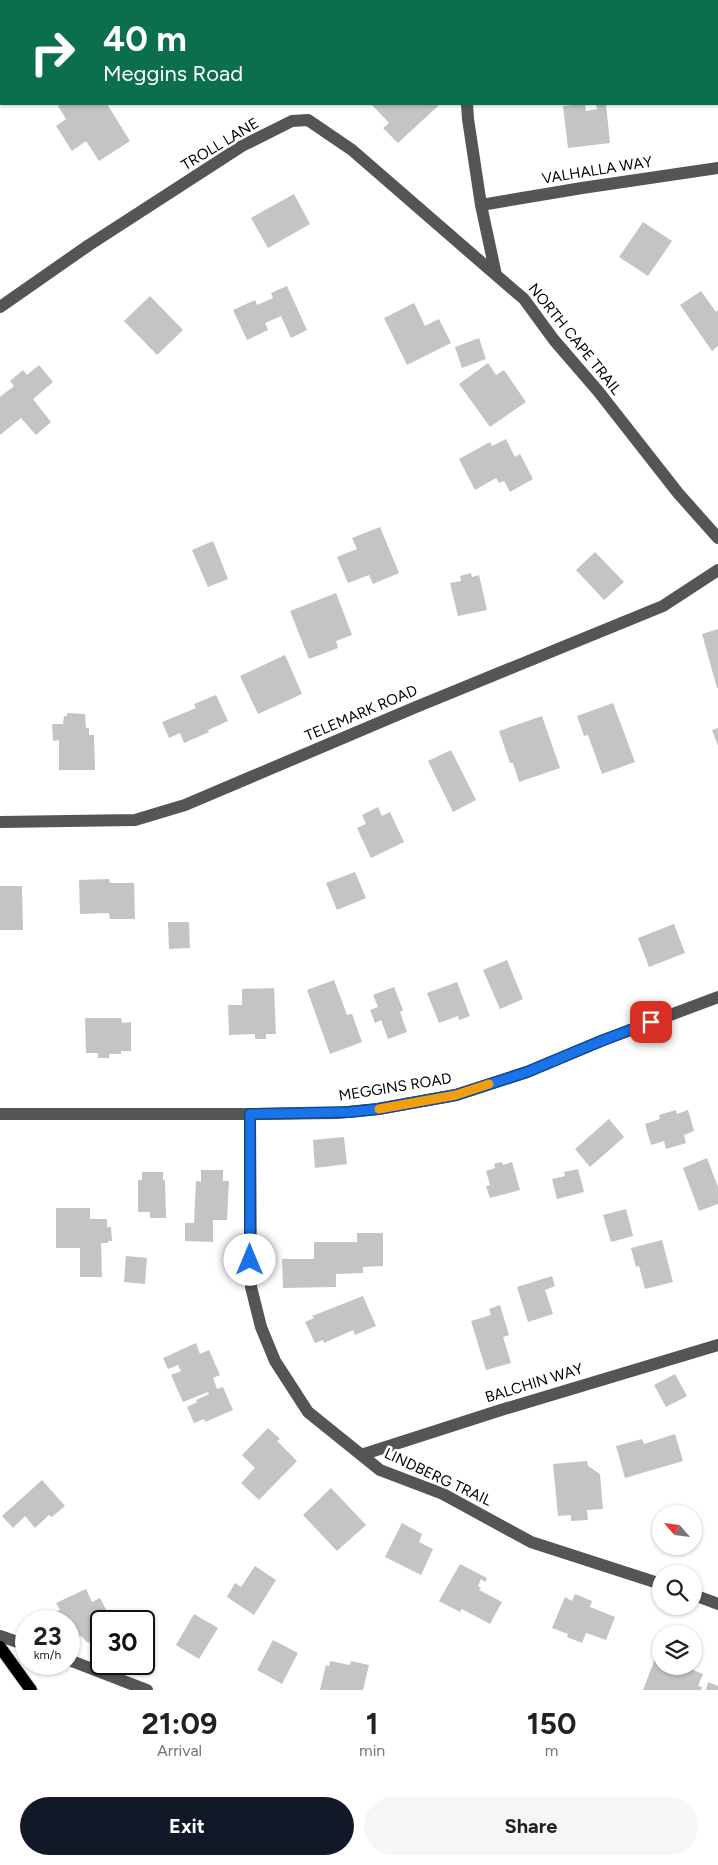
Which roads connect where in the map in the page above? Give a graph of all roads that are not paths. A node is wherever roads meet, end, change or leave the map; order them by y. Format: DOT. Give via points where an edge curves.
graph roads {
  1 [pos="467,105"];
  2 [pos="718,168"];
  3 [pos="481,205"];
  4 [pos="496,275"];
  5 [pos="0,307"];
  6 [pos="718,538"];
  7 [pos="718,570"];
  8 [pos="0,822"];
  9 [pos="718,997"];
  10 [pos="0,1114"];
  11 [pos="250,1114"];
  12 [pos="718,1345"];
  13 [pos="361,1455"];
  14 [pos="652,1581"];
  15 [pos="702,1598"];
  16 [pos="718,1604"];
  17 [pos="0,1636"];
  18 [pos="15,1641"];
  19 [pos="0,1647"];
  20 [pos="80,1664"];
  21 [pos="31,1690"];
  22 [pos="147,1690"];
  1 -- 3 [label="street"];
  2 -- 3 [label="street, VALHALLA WAY"];
  3 -- 4 [label="street"];
  4 -- 5 [label="street, TROLL LANE" via="352,150 308,120 292,122 242,146"];
  4 -- 6 [label="street, NORTH CAPE TRAIL" via="524,299 678,493"];
  7 -- 8 [label="street, TELEMARK ROAD" via="663,606 185,805 135,820"];
  9 -- 11 [label="street, MEGGINS ROAD" via="527,1072 456,1095 378,1109"];
  10 -- 11 [label="street, MEGGINS ROAD"];
  11 -- 13 [label="street, LINDBERG TRAIL" via="251,1287 261,1327 275,1361 308,1412"];
  12 -- 13 [label="street, BALCHIN WAY"];
  13 -- 14 [label="street, LINDBERG TRAIL" via="380,1470 444,1494 531,1542"];
  15 -- 16 [label="street"];
  17 -- 18 [label="street"];
  19 -- 21 [label="main road"];
  20 -- 22 [label="street"];
}
